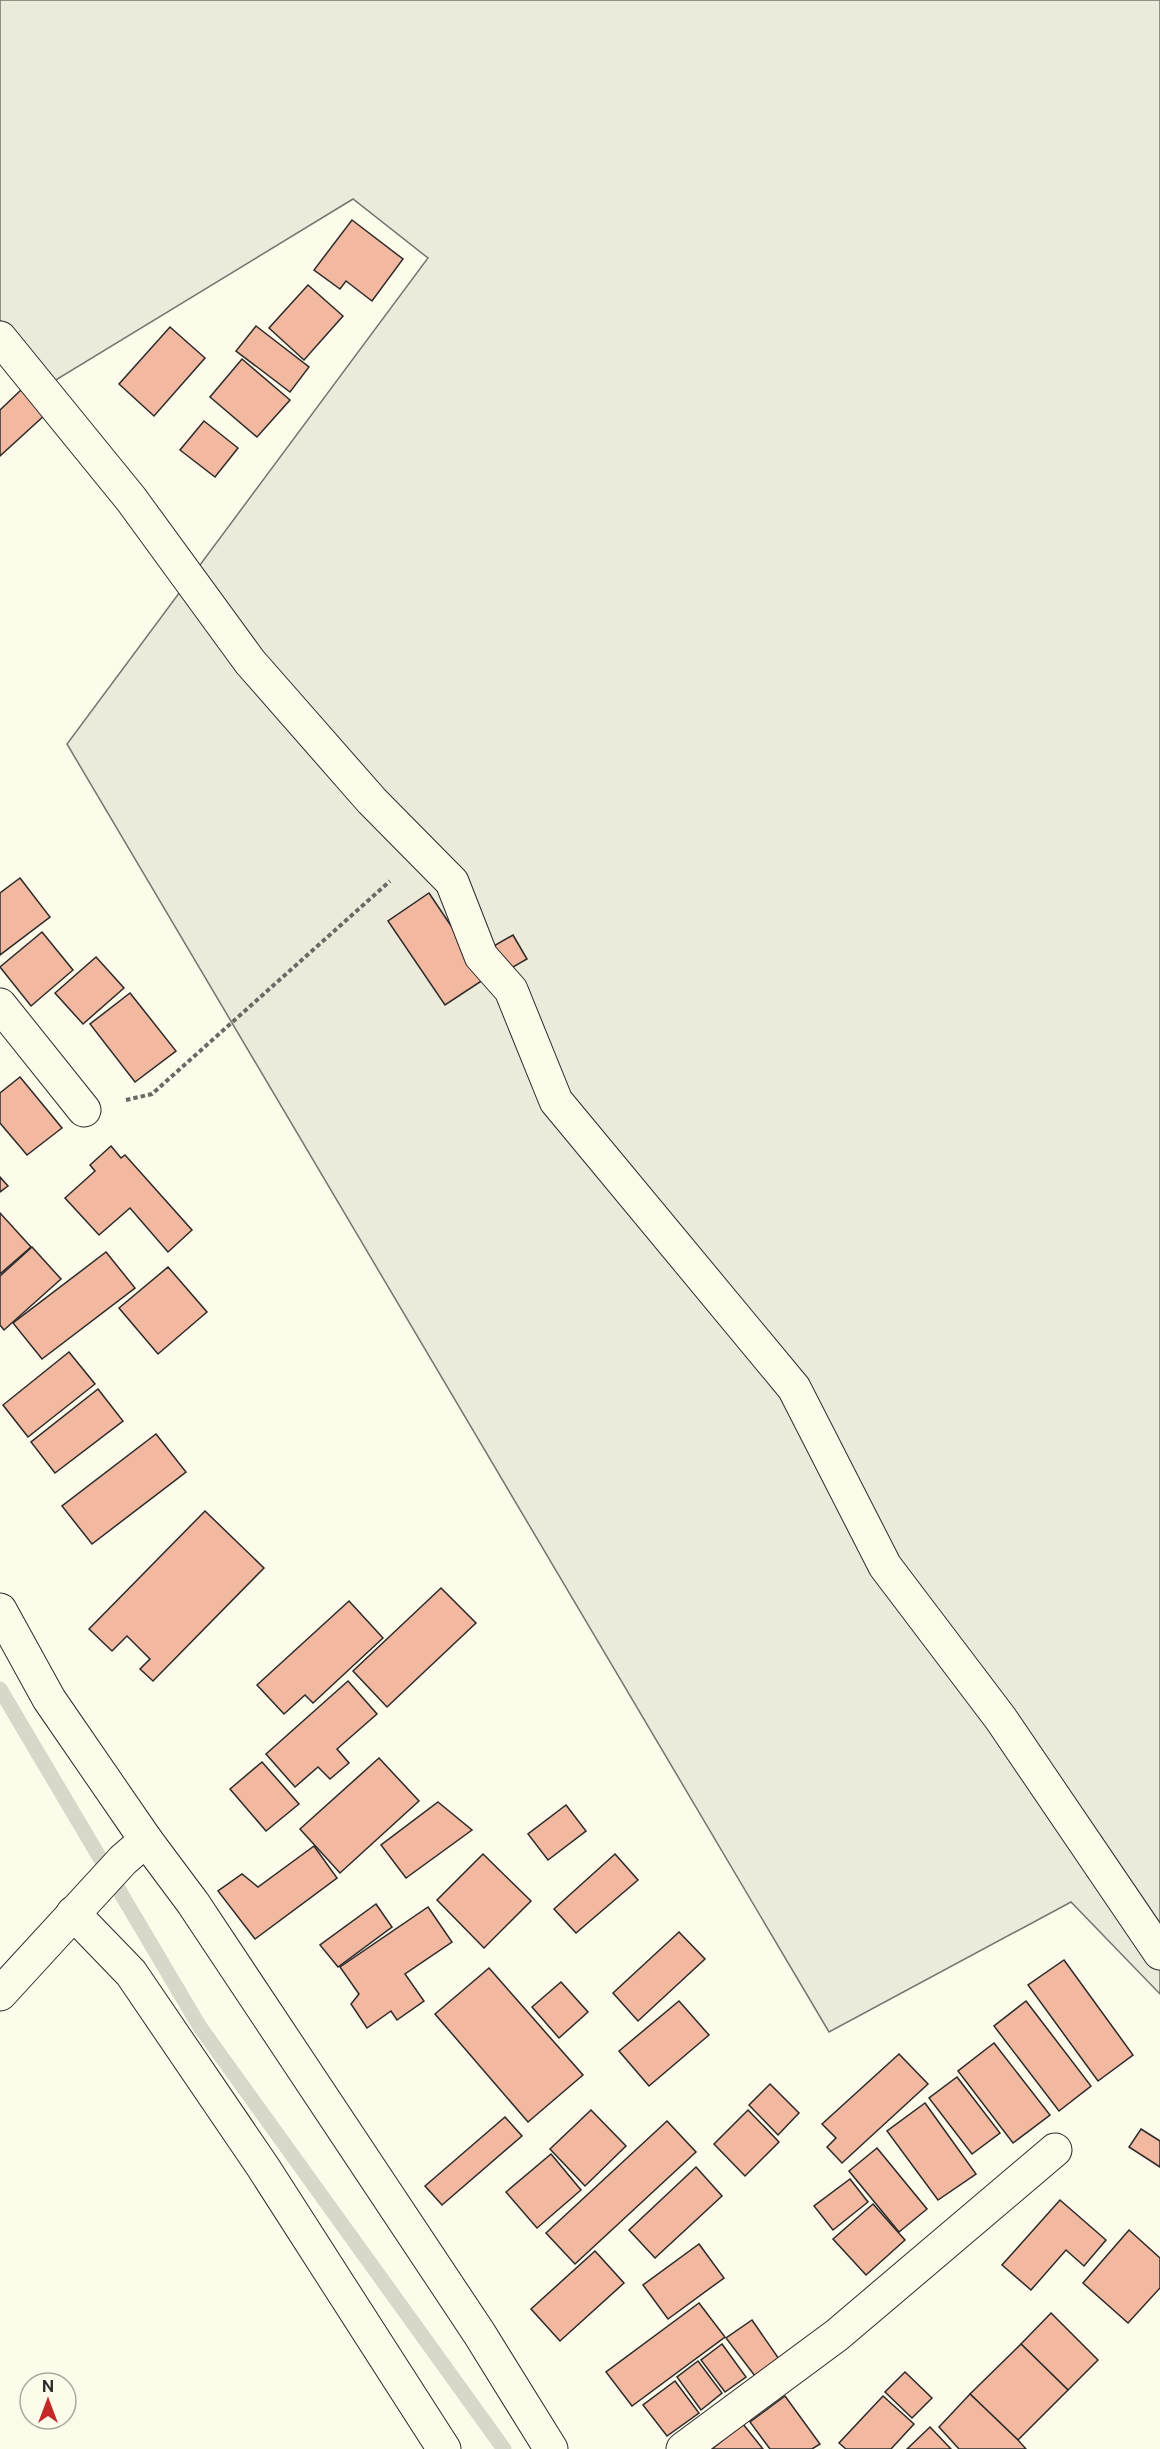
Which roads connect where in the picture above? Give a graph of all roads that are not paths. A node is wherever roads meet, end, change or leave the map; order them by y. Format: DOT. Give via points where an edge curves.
graph roads {
  1 [pos="0,338"];
  2 [pos="0,1005"];
  3 [pos="84,1110"];
  4 [pos="0,1610"];
  5 [pos="134,1850"];
  6 [pos="78,1908"];
  7 [pos="1160,1953"];
  8 [pos="0,1994"];
  9 [pos="1055,2150"];
  10 [pos="444,2449"];
  11 [pos="551,2449"];
  12 [pos="683,2449"];
  1 -- 7 [label="street" via="131,499 250,662 372,801 452,882 481,956 511,990 556,1101 794,1389 885,1566 1001,1719"];
  2 -- 3 [label="street"];
  4 -- 5 [label="street"];
  5 -- 6 [label="street"];
  5 -- 11 [label="street" via="193,1903"];
  6 -- 8 [label="street"];
  6 -- 10 [label="street" via="131,1973 252,2150"];
  9 -- 12 [label="street" via="837,2335"];
}
